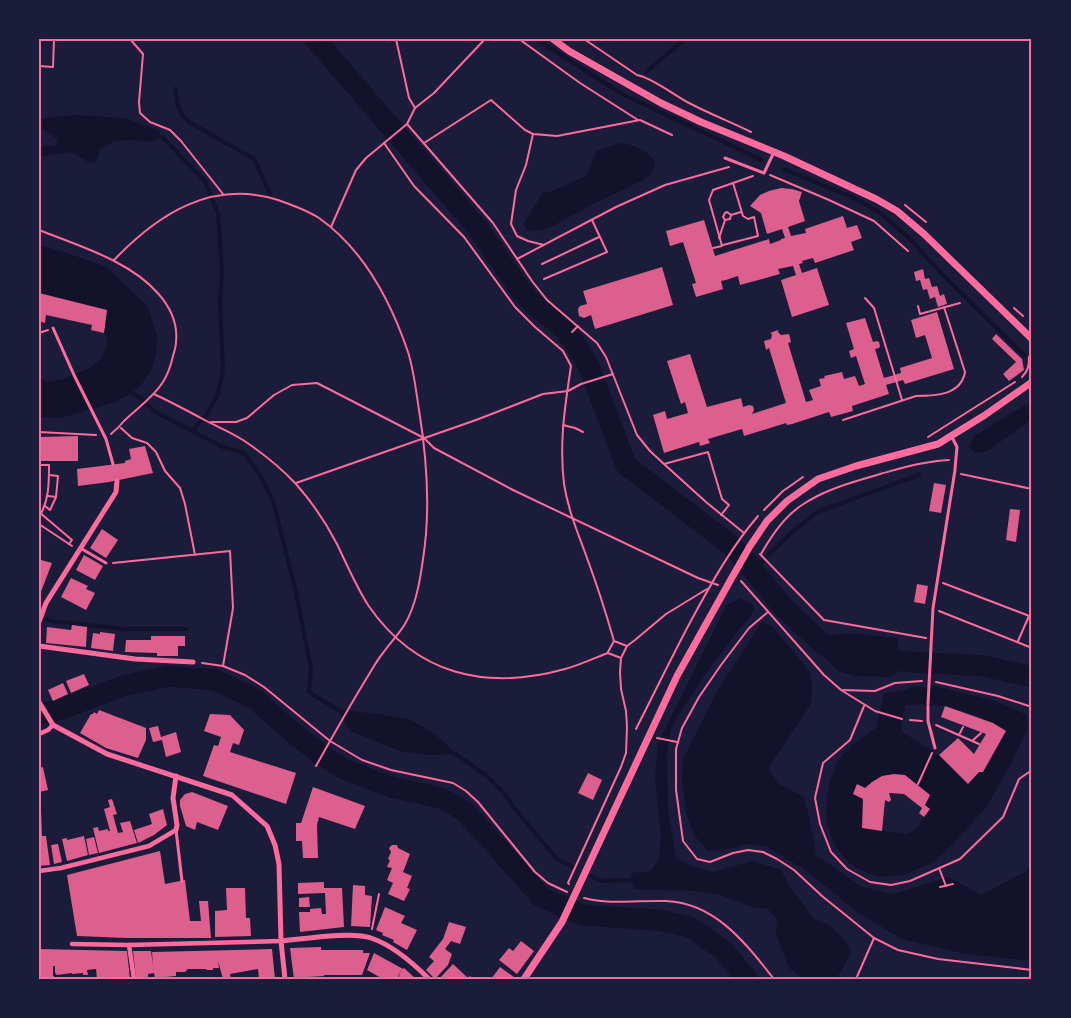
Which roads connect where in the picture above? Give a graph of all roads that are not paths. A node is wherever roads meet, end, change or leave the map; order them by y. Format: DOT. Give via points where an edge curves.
graph roads {
  1 [pos="553,39"];
  2 [pos="774,152"];
  3 [pos="725,158"];
  4 [pos="53,328"];
  5 [pos="1032,339"];
  6 [pos="1032,382"];
  7 [pos="952,437"];
  8 [pos="113,464"];
  9 [pos="117,481"];
  10 [pos="80,550"];
  11 [pos="106,563"];
  12 [pos="39,622"];
  13 [pos="39,646"];
  14 [pos="193,662"];
  15 [pos="40,703"];
  16 [pos="52,724"];
  17 [pos="39,734"];
  18 [pos="935,748"];
  19 [pos="176,776"];
  20 [pos="176,830"];
  21 [pos="39,871"];
  22 [pos="182,881"];
  23 [pos="281,941"];
  24 [pos="72,944"];
  25 [pos="129,945"];
  26 [pos="134,979"];
  27 [pos="285,979"];
  28 [pos="429,979"];
  29 [pos="524,979"];
  1 -- 2 [label="street" via="661,103"];
  2 -- 3 [label="lane" via="764,173"];
  2 -- 5 [label="street" via="897,211"];
  4 -- 8 [label="lane" via="106,439"];
  6 -- 7 [label="street"];
  7 -- 18 [label="lane" via="957,447 955,470 933,608 928,721"];
  7 -- 29 [label="street" via="819,478 767,521 677,676 562,922"];
  9 -- 10 [label="street" via="116,492"];
  10 -- 11 [label="lane"];
  10 -- 12 [label="street" via="46,603"];
  13 -- 14 [label="street" via="135,659"];
  15 -- 16 [label="street"];
  16 -- 17 [label="street"];
  16 -- 19 [label="street" via="106,753"];
  19 -- 20 [label="street" via="172,798"];
  19 -- 23 [label="street" via="232,795 267,826 279,864"];
  20 -- 21 [label="street" via="149,846"];
  20 -- 22 [label="lane"];
  23 -- 25 [label="street"];
  23 -- 27 [label="street"];
  23 -- 28 [label="street" via="370,937 410,961"];
  24 -- 25 [label="street"];
  25 -- 26 [label="street"];
}
